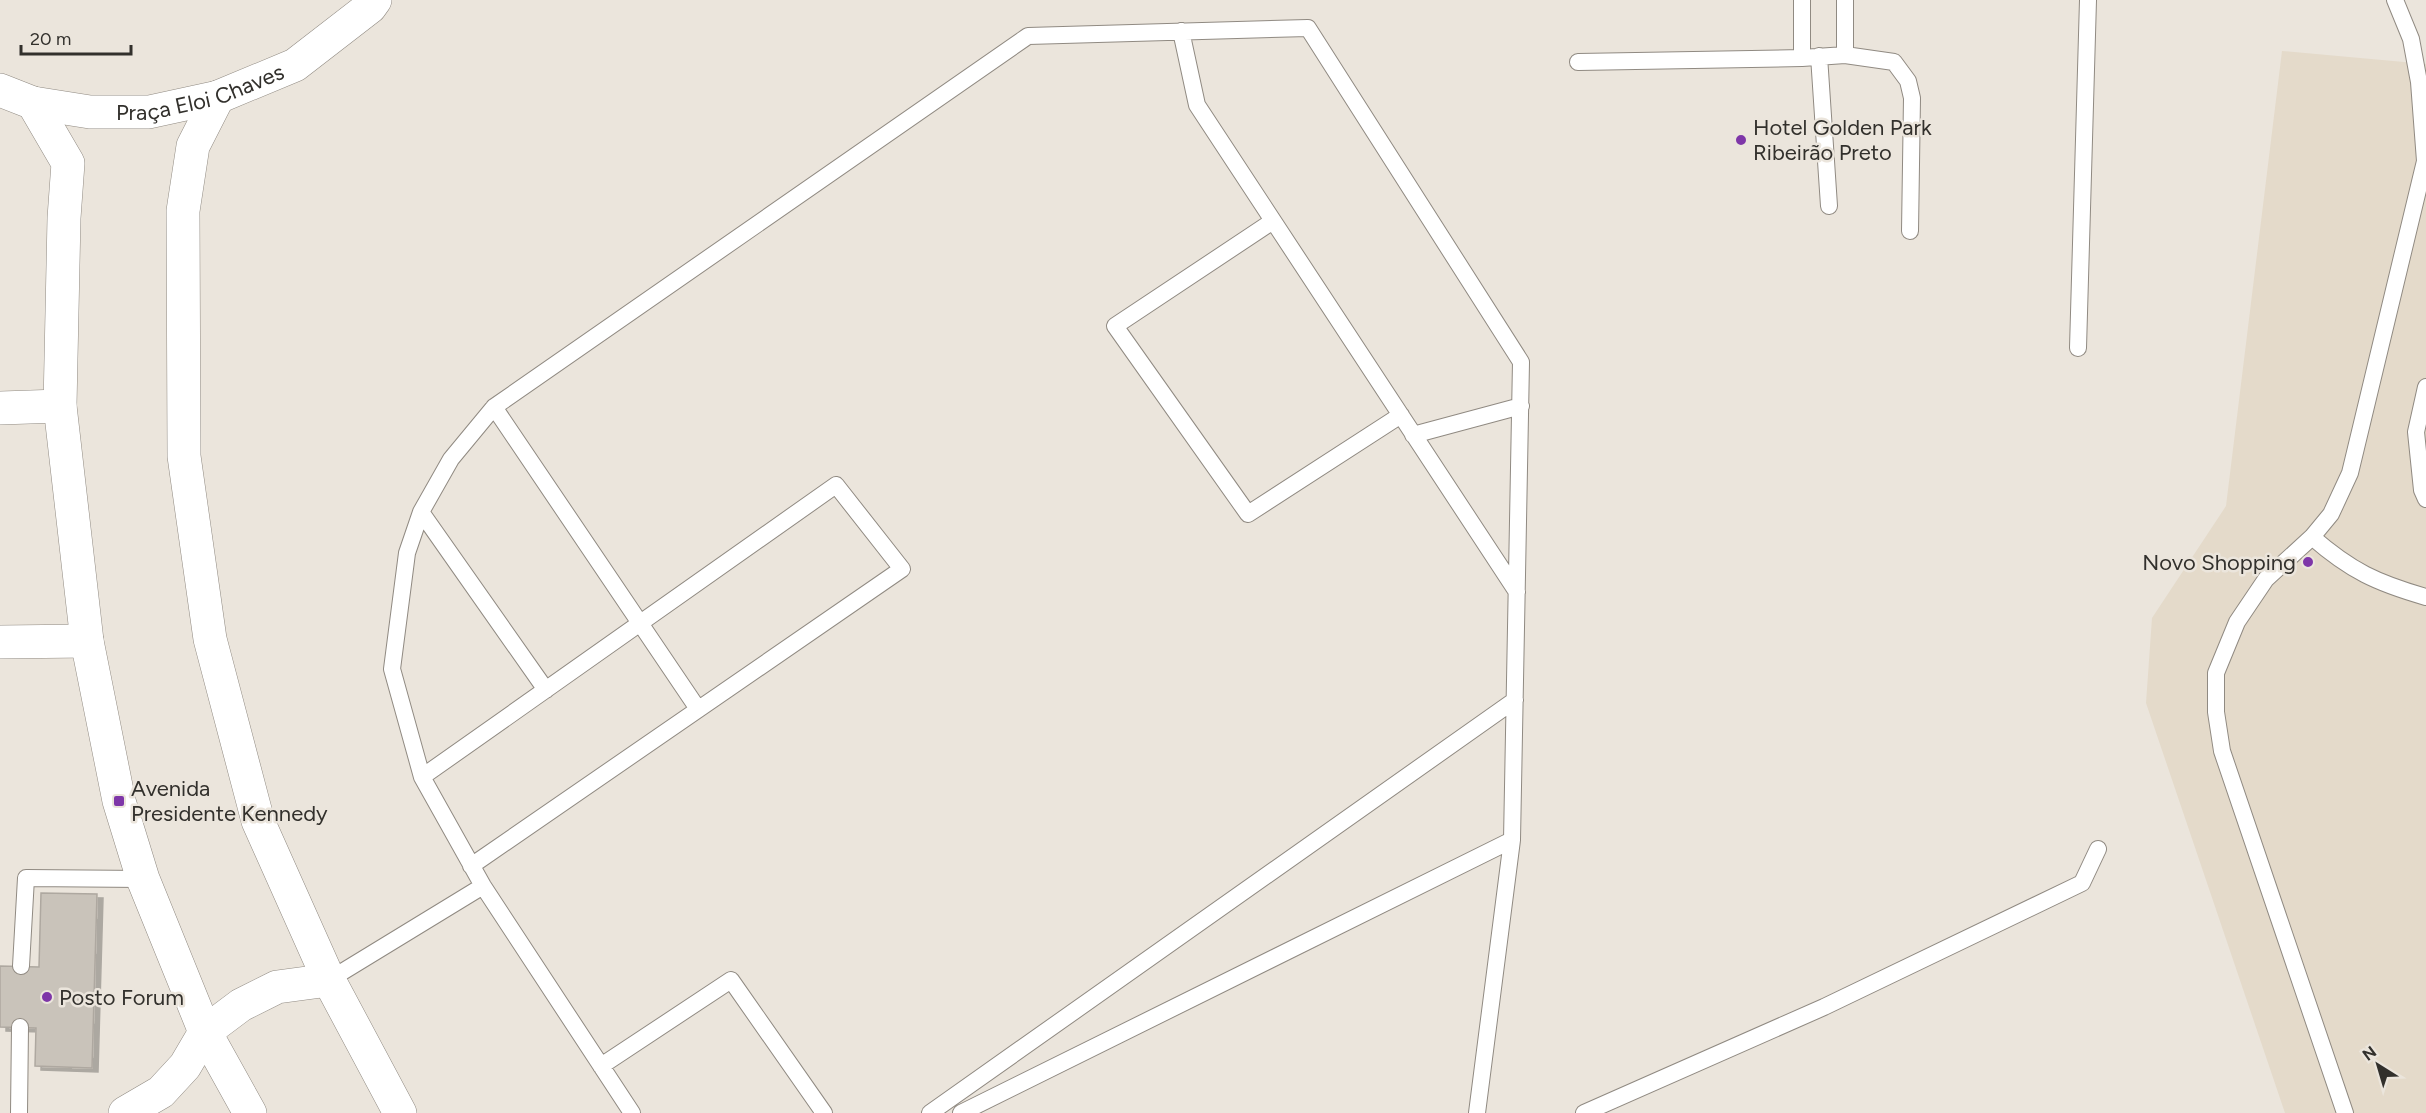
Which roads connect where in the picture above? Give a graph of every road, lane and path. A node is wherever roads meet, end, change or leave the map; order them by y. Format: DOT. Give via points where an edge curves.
graph roads {
  1 [pos="375,0"];
  2 [pos="1802,0"];
  3 [pos="1845,0"];
  4 [pos="2088,0"];
  5 [pos="2396,0"];
  6 [pos="1181,31"];
  7 [pos="1845,55"];
  8 [pos="1811,57"];
  9 [pos="1578,62"];
  10 [pos="0,90"];
  11 [pos="218,98"];
  12 [pos="33,103"];
  13 [pos="1828,206"];
  14 [pos="1273,221"];
  15 [pos="1910,231"];
  16 [pos="2078,348"];
  17 [pos="2426,387"];
  18 [pos="60,406"];
  19 [pos="1521,406"];
  20 [pos="494,407"];
  21 [pos="0,408"];
  22 [pos="1401,415"];
  23 [pos="1413,435"];
  24 [pos="2426,499"];
  25 [pos="421,512"];
  26 [pos="2312,537"];
  27 [pos="1517,592"];
  28 [pos="2426,597"];
  29 [pos="639,624"];
  30 [pos="87,641"];
  31 [pos="0,642"];
  32 [pos="546,690"];
  33 [pos="1515,700"];
  34 [pos="698,709"];
  35 [pos="422,777"];
  36 [pos="1512,840"];
  37 [pos="2098,849"];
  38 [pos="471,866"];
  39 [pos="143,879"];
  40 [pos="483,886"];
  41 [pos="21,966"];
  42 [pos="329,980"];
  43 [pos="20,1027"];
  44 [pos="205,1032"];
  45 [pos="601,1066"];
  46 [pos="19,1113"];
  47 [pos="125,1113"];
  48 [pos="250,1113"];
  49 [pos="400,1113"];
  50 [pos="632,1113"];
  51 [pos="824,1113"];
  52 [pos="930,1113"];
  53 [pos="961,1113"];
  54 [pos="1477,1113"];
  55 [pos="1584,1113"];
  56 [pos="2345,1113"];
  1 -- 11 [label="main road, Praça Eloi Chaves" via="295,66"];
  2 -- 8 [label="lane"];
  3 -- 7 [label="lane"];
  4 -- 16 [label="lane"];
  5 -- 26 [label="lane" via="2411,39 2419,82 2425,161 2350,473 2331,514"];
  6 -- 14 [label="lane" via="1197,105"];
  6 -- 19 [label="lane" via="1308,28 1521,362"];
  6 -- 20 [label="lane" via="1028,36"];
  7 -- 8 [label="lane"];
  7 -- 15 [label="lane" via="1894,62 1908,81 1912,98"];
  8 -- 9 [label="lane"];
  8 -- 13 [label="lane"];
  10 -- 12 [label="main road, Praça Eloi Chaves"];
  11 -- 12 [label="main road, Praça Eloi Chaves" via="149,112 90,112"];
  11 -- 42 [label="main road" via="193,146 183,211 184,456 210,639 255,810"];
  12 -- 18 [label="main road" via="68,163"];
  14 -- 22 [label="lane"];
  14 -- 22 [label="lane" via="1115,326 1248,514"];
  17 -- 24 [label="lane" via="2416,432"];
  18 -- 21 [label="main road"];
  18 -- 30 [label="main road"];
  19 -- 23 [label="lane"];
  19 -- 27 [label="lane"];
  20 -- 25 [label="lane" via="451,459"];
  20 -- 29 [label="lane"];
  22 -- 23 [label="lane"];
  23 -- 27 [label="lane"];
  25 -- 32 [label="lane"];
  25 -- 35 [label="lane" via="407,553 392,669"];
  26 -- 28 [label="lane" via="2360,573"];
  26 -- 56 [label="lane" via="2266,579 2237,622 2216,673 2216,712 2222,751"];
  27 -- 33 [label="lane"];
  29 -- 32 [label="lane"];
  29 -- 34 [label="lane"];
  29 -- 34 [label="lane" via="836,485 902,569"];
  30 -- 31 [label="main road"];
  30 -- 39 [label="main road" via="120,801"];
  32 -- 35 [label="lane"];
  33 -- 36 [label="lane"];
  33 -- 52 [label="lane"];
  34 -- 38 [label="lane"];
  35 -- 38 [label="lane"];
  36 -- 53 [label="lane"];
  36 -- 54 [label="lane"];
  37 -- 55 [label="lane" via="2082,884 1824,1006"];
  38 -- 40 [label="lane"];
  39 -- 41 [label="lane" via="26,878"];
  39 -- 44 [label="main road"];
  40 -- 42 [label="lane"];
  40 -- 45 [label="lane"];
  42 -- 44 [label="main road" via="277,987 241,1005"];
  42 -- 49 [label="main road"];
  43 -- 46 [label="lane"];
  44 -- 47 [label="main road" via="185,1066 161,1092"];
  44 -- 48 [label="main road"];
  45 -- 50 [label="lane"];
  45 -- 51 [label="lane" via="731,980"];
}
